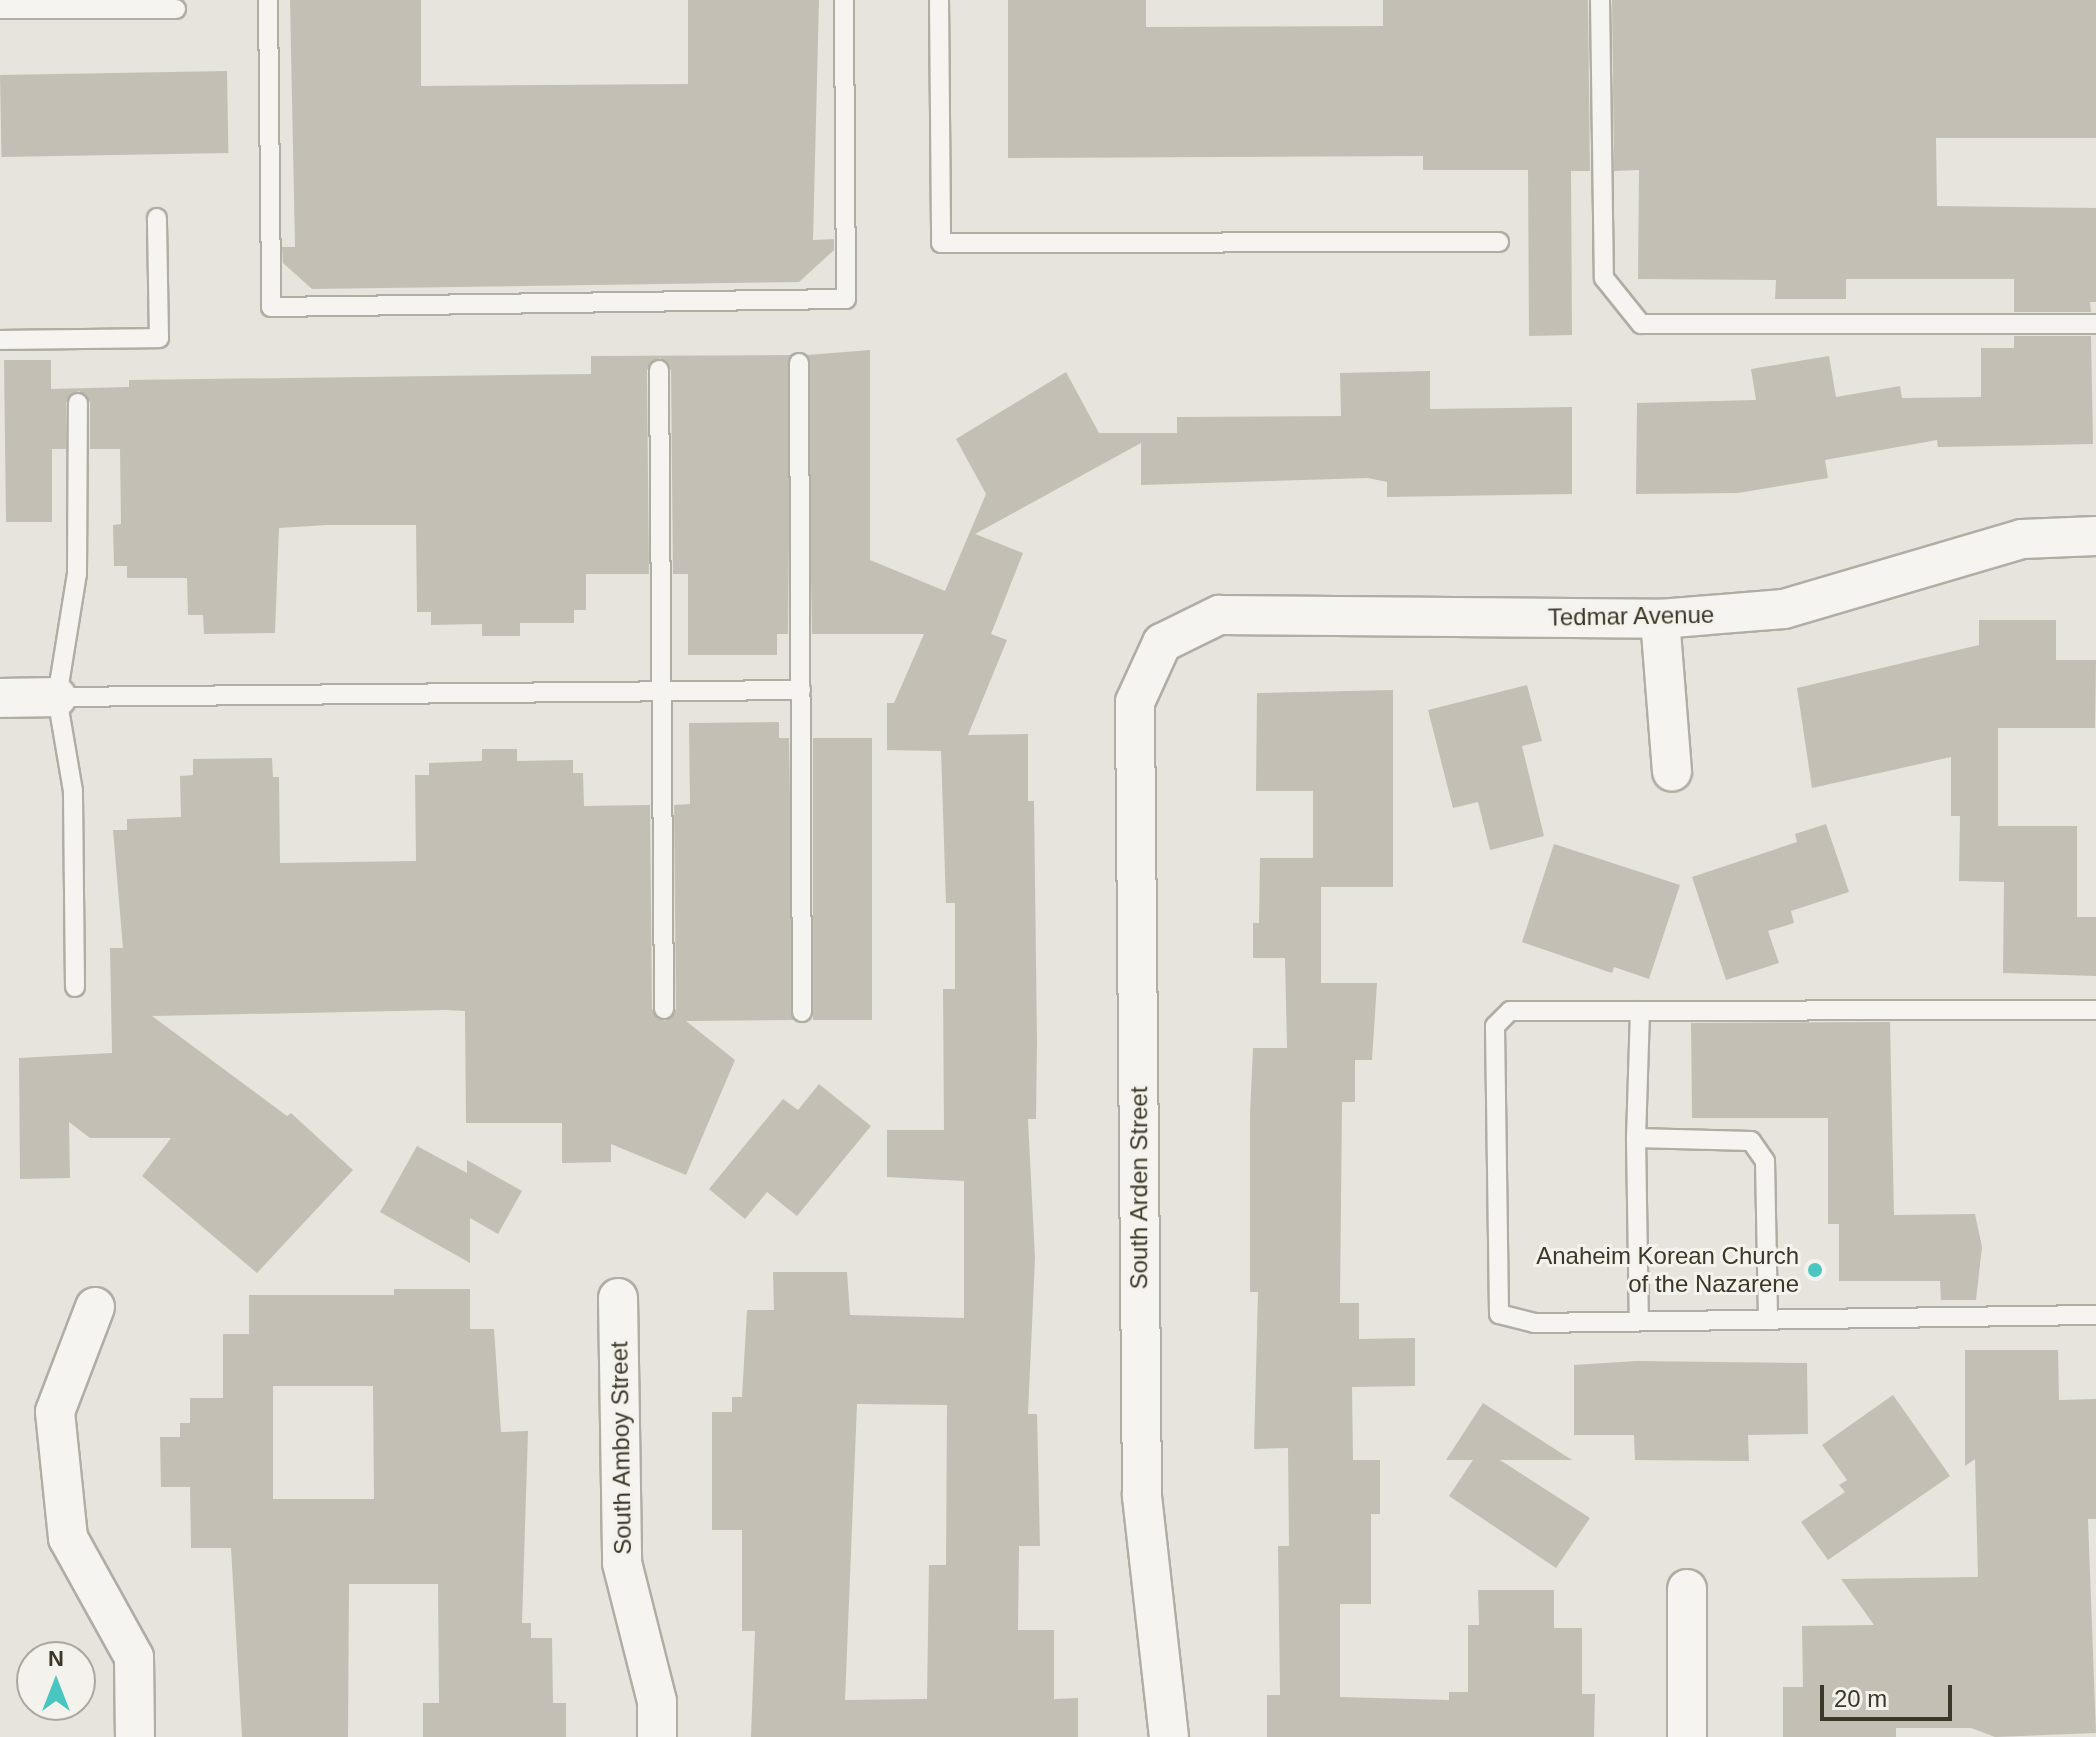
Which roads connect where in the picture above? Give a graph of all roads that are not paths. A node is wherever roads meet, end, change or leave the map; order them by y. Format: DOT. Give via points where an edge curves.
graph roads {
  1 [pos="268,0"];
  2 [pos="844,0"];
  3 [pos="939,0"];
  4 [pos="1600,0"];
  5 [pos="0,9"];
  6 [pos="176,9"];
  7 [pos="157,218"];
  8 [pos="1499,242"];
  9 [pos="2096,324"];
  10 [pos="0,340"];
  11 [pos="799,363"];
  12 [pos="659,370"];
  13 [pos="78,403"];
  14 [pos="2096,536"];
  15 [pos="1660,619"];
  16 [pos="1162,643"];
  17 [pos="801,690"];
  18 [pos="662,692"];
  19 [pos="57,697"];
  20 [pos="0,698"];
  21 [pos="1672,772"];
  22 [pos="75,987"];
  23 [pos="664,1009"];
  24 [pos="2096,1010"];
  25 [pos="1640,1011"];
  26 [pos="802,1012"];
  27 [pos="1636,1138"];
  28 [pos="618,1298"];
  29 [pos="95,1307"];
  30 [pos="2096,1315"];
  31 [pos="1768,1320"];
  32 [pos="1639,1321"];
  33 [pos="1687,1589"];
  34 [pos="135,1737"];
  35 [pos="657,1737"];
  36 [pos="1169,1737"];
  37 [pos="1687,1737"];
  1 -- 2 [label="lane" via="271,307 846,299"];
  3 -- 8 [label="lane" via="941,243"];
  4 -- 9 [label="lane" via="1604,278 1641,324"];
  5 -- 6 [label="lane"];
  7 -- 10 [label="lane" via="159,338"];
  11 -- 17 [label="lane"];
  12 -- 18 [label="lane"];
  13 -- 19 [label="lane" via="77,574"];
  14 -- 15 [label="street, Tedmar Avenue" via="2022,539 1784,609"];
  15 -- 16 [label="street, Tedmar Avenue" via="1219,615"];
  15 -- 21 [label="street"];
  16 -- 36 [label="street, South Arden Street" via="1135,702 1135,718 1142,1496"];
  17 -- 18 [label="lane"];
  17 -- 26 [label="lane"];
  18 -- 19 [label="lane"];
  18 -- 23 [label="lane"];
  19 -- 20 [label="street"];
  19 -- 22 [label="lane" via="73,791"];
  24 -- 25 [label="lane"];
  25 -- 27 [label="lane"];
  25 -- 32 [label="lane" via="1510,1011 1495,1026 1499,1314 1534,1323"];
  27 -- 31 [label="lane" via="1751,1141 1765,1161"];
  27 -- 32 [label="lane"];
  28 -- 35 [label="street, South Amboy Street" via="622,1563 657,1701"];
  29 -- 34 [label="street" via="55,1412 68,1538 134,1657"];
  30 -- 31 [label="lane"];
  31 -- 32 [label="lane"];
  33 -- 37 [label="street"];
}
